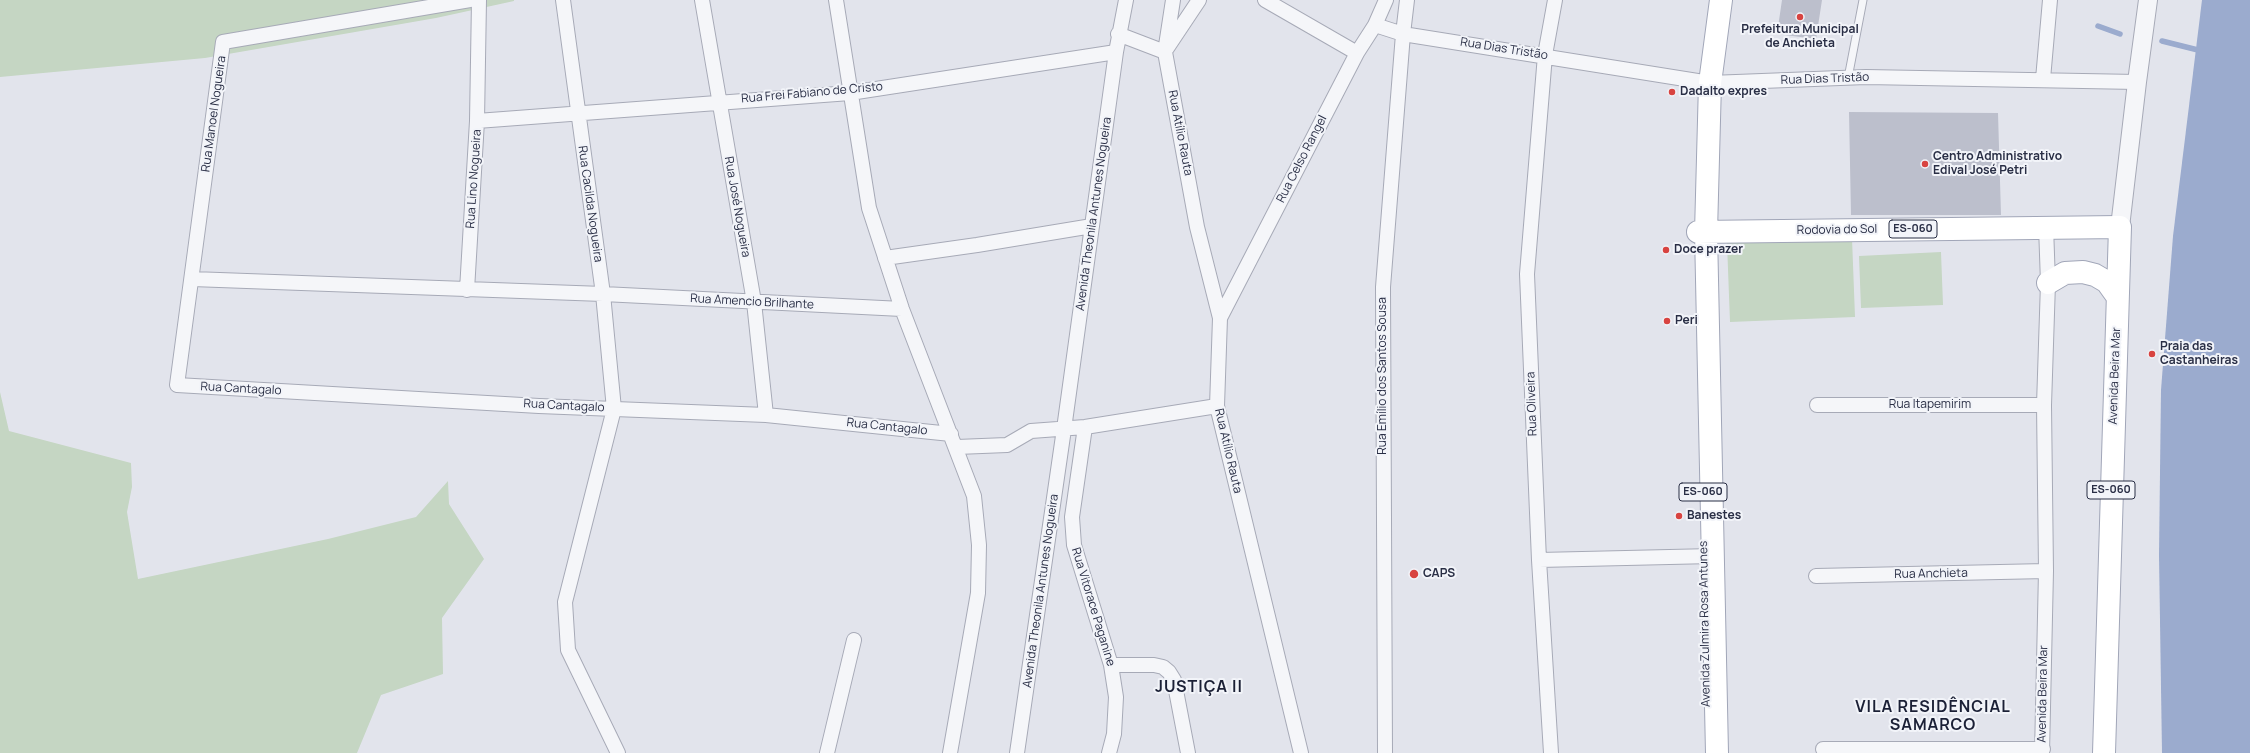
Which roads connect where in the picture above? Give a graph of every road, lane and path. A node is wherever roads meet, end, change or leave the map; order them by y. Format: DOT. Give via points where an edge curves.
graph roads {
  1 [pos="470,0"];
  2 [pos="479,0"];
  3 [pos="564,0"];
  4 [pos="702,0"];
  5 [pos="836,0"];
  6 [pos="1126,0"];
  7 [pos="1173,0"];
  8 [pos="1199,0"];
  9 [pos="1265,0"];
  10 [pos="1386,0"];
  11 [pos="1407,0"];
  12 [pos="1555,0"];
  13 [pos="1713,0"];
  14 [pos="1721,0"];
  15 [pos="1863,0"];
  16 [pos="2050,0"];
  17 [pos="2148,0"];
  18 [pos="1375,25"];
  19 [pos="1118,34"];
  20 [pos="1403,34"];
  21 [pos="1116,52"];
  22 [pos="1165,52"];
  23 [pos="1357,53"];
  24 [pos="1545,55"];
  25 [pos="1848,78"];
  26 [pos="2043,79"];
  27 [pos="2136,82"];
  28 [pos="1706,83"];
  29 [pos="850,93"];
  30 [pos="718,101"];
  31 [pos="578,112"];
  32 [pos="477,121"];
  33 [pos="1092,226"];
  34 [pos="2046,226"];
  35 [pos="2120,227"];
  36 [pos="1702,232"];
  37 [pos="885,258"];
  38 [pos="192,279"];
  39 [pos="2048,283"];
  40 [pos="466,290"];
  41 [pos="603,294"];
  42 [pos="2117,296"];
  43 [pos="754,302"];
  44 [pos="902,309"];
  45 [pos="1220,318"];
  46 [pos="177,385"];
  47 [pos="1817,405"];
  48 [pos="2044,405"];
  49 [pos="1217,406"];
  50 [pos="614,409"];
  51 [pos="766,415"];
  52 [pos="1085,427"];
  53 [pos="1064,429"];
  54 [pos="951,434"];
  55 [pos="957,447"];
  56 [pos="1708,556"];
  57 [pos="1539,560"];
  58 [pos="2046,571"];
  59 [pos="1816,576"];
  60 [pos="854,640"];
  61 [pos="1111,665"];
  62 [pos="1823,749"];
  63 [pos="2042,751"];
  64 [pos="618,753"];
  65 [pos="827,753"];
  66 [pos="950,753"];
  67 [pos="1017,753"];
  68 [pos="1109,753"];
  69 [pos="1188,753"];
  70 [pos="1301,753"];
  71 [pos="1385,753"];
  72 [pos="1551,753"];
  73 [pos="1708,753"];
  74 [pos="1717,753"];
  75 [pos="2104,753"];
  1 -- 38 [label="street, Rua Manoel Nogueira" via="224,42"];
  2 -- 32 [label="street"];
  3 -- 31 [label="street, Rua Cacilda Nogueira"];
  4 -- 30 [label="street, Rua José Nogueira"];
  5 -- 29 [label="street"];
  6 -- 19 [label="street, Avenida Theonila Antunes Nogueira"];
  7 -- 22 [label="street, Rua Atílio Rauta"];
  8 -- 22 [label="street"];
  9 -- 23 [label="street"];
  10 -- 18 [label="street, Rua Celso Rangel"];
  11 -- 20 [label="street, Rua Emílio dos Santos Sousa"];
  12 -- 24 [label="street, Rua Oliveira"];
  13 -- 28 [label="main road, ES-060"];
  14 -- 28 [label="main road, ES-060"];
  15 -- 25 [label="lane"];
  16 -- 26 [label="street"];
  17 -- 27 [label="street, Avenida Beira Mar"];
  18 -- 20 [label="street, Rua Dias Tristão"];
  18 -- 23 [label="street, Rua Celso Rangel"];
  19 -- 21 [label="street, Avenida Theonila Antunes Nogueira"];
  19 -- 22 [label="street"];
  20 -- 24 [label="street, Rua Dias Tristão"];
  20 -- 71 [label="street, Rua Emílio dos Santos Sousa" via="1383,287"];
  21 -- 29 [label="street, Rua Frei Fabiano de Cristo"];
  21 -- 33 [label="street, Avenida Theonila Antunes Nogueira"];
  22 -- 45 [label="street, Rua Atílio Rauta" via="1198,227"];
  23 -- 45 [label="street, Rua Celso Rangel"];
  24 -- 28 [label="street, Rua Dias Tristão"];
  24 -- 57 [label="street, Rua Oliveira" via="1527,274"];
  25 -- 26 [label="street, Rua Dias Tristão"];
  25 -- 28 [label="street, Rua Dias Tristão"];
  26 -- 27 [label="street, Rua Dias Tristão"];
  27 -- 35 [label="street, Avenida Beira Mar"];
  28 -- 36 [label="main road, ES-060"];
  29 -- 30 [label="street, Rua Frei Fabiano de Cristo"];
  29 -- 37 [label="street" via="869,208"];
  30 -- 31 [label="street, Rua Frei Fabiano de Cristo"];
  30 -- 43 [label="street, Rua José Nogueira"];
  31 -- 32 [label="street, Rua Lino Nogueira"];
  31 -- 41 [label="street, Rua Cacilda Nogueira"];
  32 -- 40 [label="street, Rua Lino Nogueira"];
  33 -- 37 [label="street"];
  33 -- 53 [label="street, Avenida Theonila Antunes Nogueira"];
  34 -- 35 [label="main road, Rodovia do Sol / ES-060"];
  34 -- 36 [label="main road, Rodovia do Sol / ES-060"];
  34 -- 39 [label="street, Avenida Beira Mar"];
  35 -- 42 [label="main road, Avenida Beira Mar / ES-060"];
  36 -- 56 [label="main road, Avenida Zulmira Rosa Antunes / ES-060"];
  37 -- 44 [label="street"];
  38 -- 40 [label="street, Rua Amencio Brilhante"];
  38 -- 46 [label="street, Rua Manoel Nogueira"];
  39 -- 42 [label="main road" via="2065,273 2083,272 2107,282"];
  39 -- 48 [label="street, Avenida Beira Mar"];
  40 -- 41 [label="street, Rua Amencio Brilhante"];
  41 -- 43 [label="street, Rua Amencio Brilhante"];
  41 -- 50 [label="street, Rua Cacilda Nogueira"];
  42 -- 75 [label="main road, Avenida Beira Mar / ES-060"];
  43 -- 44 [label="street, Rua Amencio Brilhante"];
  43 -- 51 [label="street, Rua José Nogueira"];
  44 -- 54 [label="street"];
  45 -- 49 [label="street, Rua Atílio Rauta"];
  46 -- 50 [label="street, Rua Cantagalo"];
  47 -- 48 [label="street, Rua Itapemirim"];
  48 -- 58 [label="street, Avenida Beira Mar"];
  49 -- 52 [label="street"];
  49 -- 70 [label="street, Rua Atílio Rauta"];
  50 -- 51 [label="street, Rua Cantagalo"];
  50 -- 64 [label="street, Rua Cacilda Nogueira" via="566,602 568,650"];
  51 -- 54 [label="street, Rua Cantagalo"];
  52 -- 53 [label="street"];
  52 -- 61 [label="street, Rua Vitorace Paganine" via="1072,516 1074,545"];
  53 -- 55 [label="street" via="1031,431 1007,445"];
  53 -- 67 [label="street, Avenida Theonila Antunes Nogueira"];
  54 -- 55 [label="street"];
  55 -- 66 [label="street" via="974,496 979,545 978,593"];
  56 -- 57 [label="street"];
  56 -- 73 [label="main road, Avenida Zulmira Rosa Antunes / ES-060"];
  56 -- 74 [label="main road, Avenida Zulmira Rosa Antunes / ES-060"];
  57 -- 72 [label="street, Rua Oliveira"];
  58 -- 59 [label="street, Rua Anchieta"];
  58 -- 63 [label="street, Avenida Beira Mar"];
  60 -- 65 [label="street"];
  61 -- 68 [label="street, Rua Vitorace Paganine" via="1116,697 1114,734"];
  61 -- 69 [label="street" via="1154,665 1169,672 1174,680"];
  62 -- 63 [label="street"];
}
